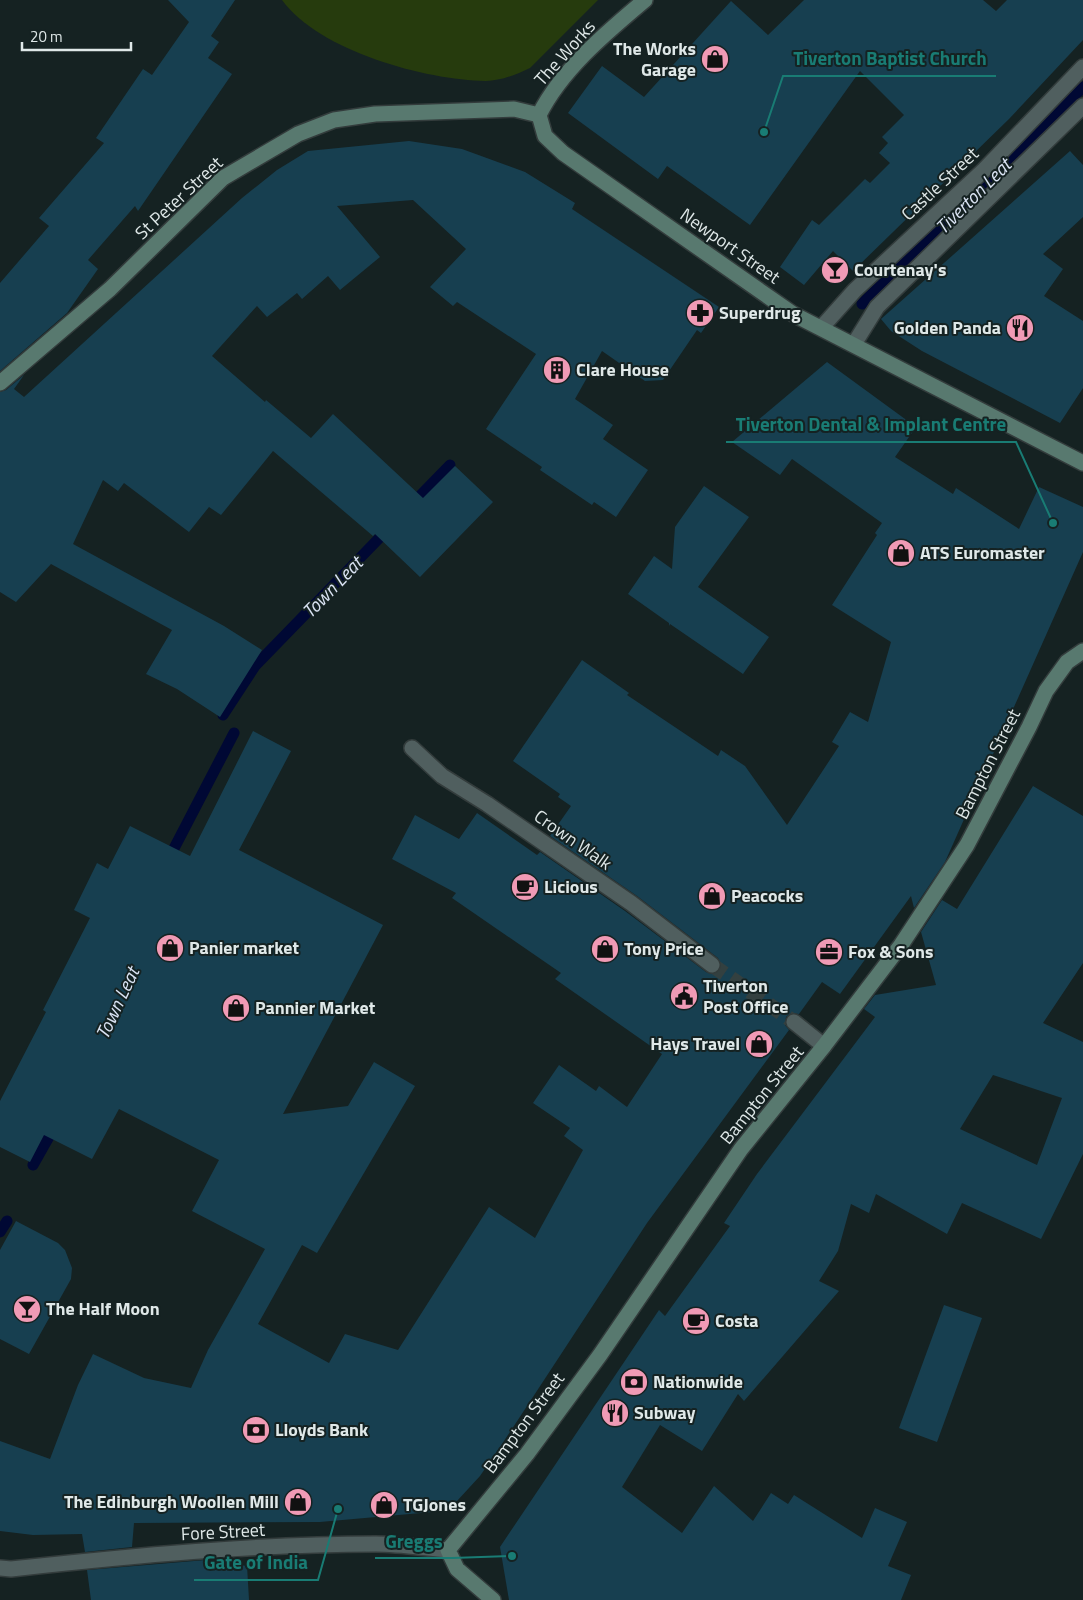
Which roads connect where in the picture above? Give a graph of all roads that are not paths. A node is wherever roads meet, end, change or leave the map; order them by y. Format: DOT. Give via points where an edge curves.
graph roads {
  1 [pos="645,0"];
  2 [pos="1083,67"];
  3 [pos="1083,106"];
  4 [pos="539,115"];
  5 [pos="822,327"];
  6 [pos="854,344"];
  7 [pos="0,384"];
  8 [pos="1083,463"];
  9 [pos="1083,651"];
  10 [pos="412,748"];
  11 [pos="712,965"];
  12 [pos="794,1022"];
  13 [pos="824,1046"];
  14 [pos="448,1550"];
  15 [pos="0,1568"];
  16 [pos="493,1600"];
  1 -- 4 [label="street, The Works" via="578,63"];
  2 -- 5 [label="street, Castle Street" via="984,170 855,290"];
  3 -- 6 [label="street" via="877,307"];
  4 -- 5 [label="street, Newport Street" via="546,136 563,153 794,314"];
  4 -- 7 [label="street, St Peter Street" via="514,109 375,114 334,120 298,134 223,178 110,289"];
  5 -- 6 [label="street, Newport Street"];
  6 -- 8 [label="street, Newport Street"];
  9 -- 13 [label="street, Bampton Street" via="1067,662 1046,690 967,844 901,945"];
  10 -- 11 [label="street, Crown Walk" via="442,776 623,898"];
  12 -- 13 [label="street"];
  13 -- 14 [label="street, Bampton Street" via="741,1149 527,1454"];
  14 -- 15 [label="street, Fore Street" via="377,1544 297,1547"];
  14 -- 16 [label="street" via="458,1569"];
}
